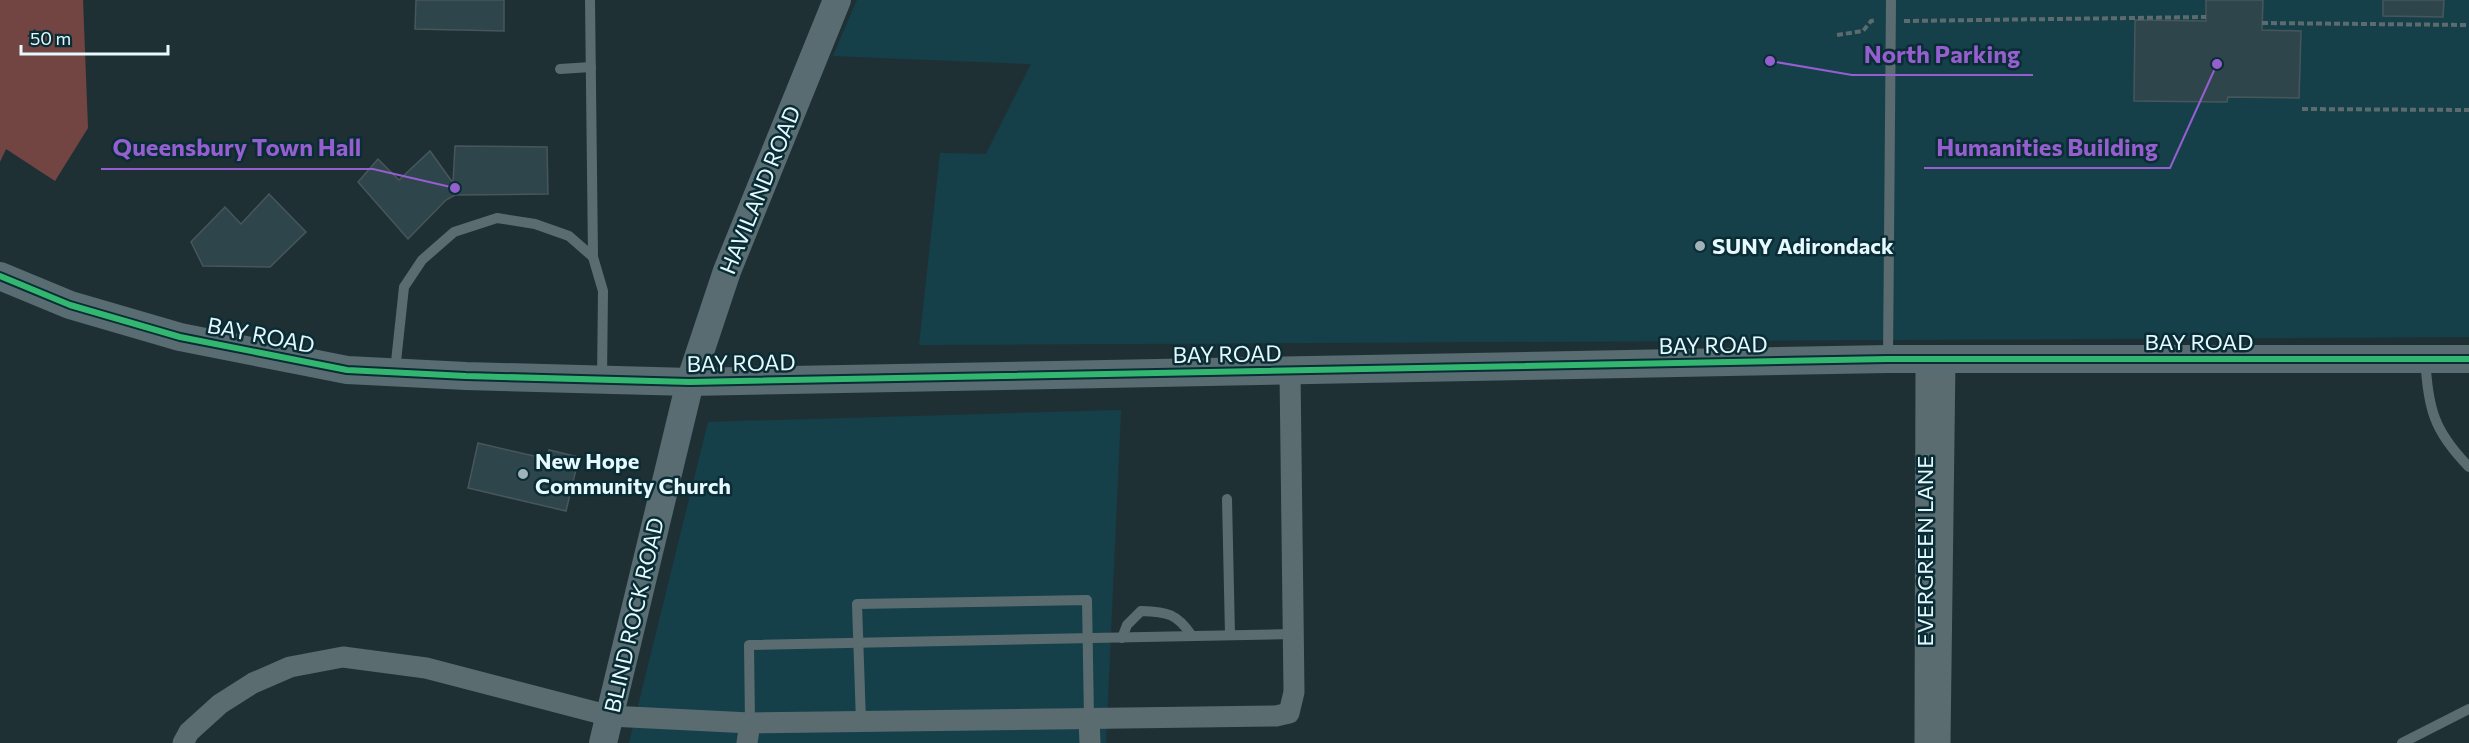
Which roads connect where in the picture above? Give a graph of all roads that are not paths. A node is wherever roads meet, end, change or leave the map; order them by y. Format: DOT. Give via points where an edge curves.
graph roads {
  1 [pos="590,0"];
  2 [pos="837,0"];
  3 [pos="1891,0"];
  4 [pos="591,67"];
  5 [pos="560,69"];
  6 [pos="594,257"];
  7 [pos="0,276"];
  8 [pos="1888,359"];
  9 [pos="2425,359"];
  10 [pos="2469,359"];
  11 [pos="1935,360"];
  12 [pos="1290,370"];
  13 [pos="395,372"];
  14 [pos="602,380"];
  15 [pos="690,382"];
  16 [pos="2469,467"];
  17 [pos="1227,499"];
  18 [pos="1293,634"];
  19 [pos="1230,635"];
  20 [pos="1192,636"];
  21 [pos="1122,638"];
  22 [pos="1088,639"];
  23 [pos="857,644"];
  24 [pos="2469,709"];
  25 [pos="1089,719"];
  26 [pos="861,722"];
  27 [pos="606,729"];
  28 [pos="748,733"];
  29 [pos="183,743"];
  30 [pos="1090,743"];
  31 [pos="1925,743"];
  32 [pos="1940,743"];
  33 [pos="2402,743"];
  1 -- 4 [label="lane"];
  2 -- 15 [label="street, HAVILAND ROAD" via="727,271"];
  3 -- 8 [label="lane"];
  4 -- 5 [label="lane"];
  4 -- 6 [label="lane"];
  6 -- 13 [label="lane" via="569,236 535,224 497,218 454,232 422,260 404,287"];
  6 -- 14 [label="lane" via="603,291"];
  7 -- 13 [label="street, BAY ROAD" via="70,305 180,337 347,370"];
  8 -- 11 [label="street, BAY ROAD"];
  8 -- 12 [label="street, BAY ROAD"];
  9 -- 10 [label="street, BAY ROAD"];
  9 -- 11 [label="street, BAY ROAD"];
  9 -- 16 [label="lane" via="2434,421 2450,447"];
  11 -- 31 [label="street, EVERGREEN LANE"];
  11 -- 32 [label="street, EVERGREEN LANE"];
  12 -- 15 [label="street, BAY ROAD"];
  12 -- 18 [label="street"];
  13 -- 14 [label="street, BAY ROAD"];
  14 -- 15 [label="street, BAY ROAD"];
  15 -- 27 [label="street, BLIND ROCK ROAD"];
  17 -- 19 [label="lane"];
  18 -- 19 [label="lane"];
  18 -- 25 [label="street" via="1294,692 1289,713"];
  19 -- 20 [label="lane"];
  20 -- 21 [label="lane"];
  20 -- 21 [label="lane" via="1174,616 1141,611 1126,625"];
  21 -- 22 [label="lane"];
  22 -- 23 [label="lane"];
  22 -- 23 [label="lane" via="1087,600 857,604"];
  22 -- 25 [label="lane"];
  23 -- 26 [label="lane"];
  23 -- 28 [label="lane" via="749,645"];
  24 -- 33 [label="lane"];
  25 -- 26 [label="street"];
  25 -- 30 [label="street"];
  26 -- 28 [label="street"];
  27 -- 28 [label="street"];
  27 -- 29 [label="street" via="426,668 343,657 290,667 253,683 220,704 189,732"];
}
